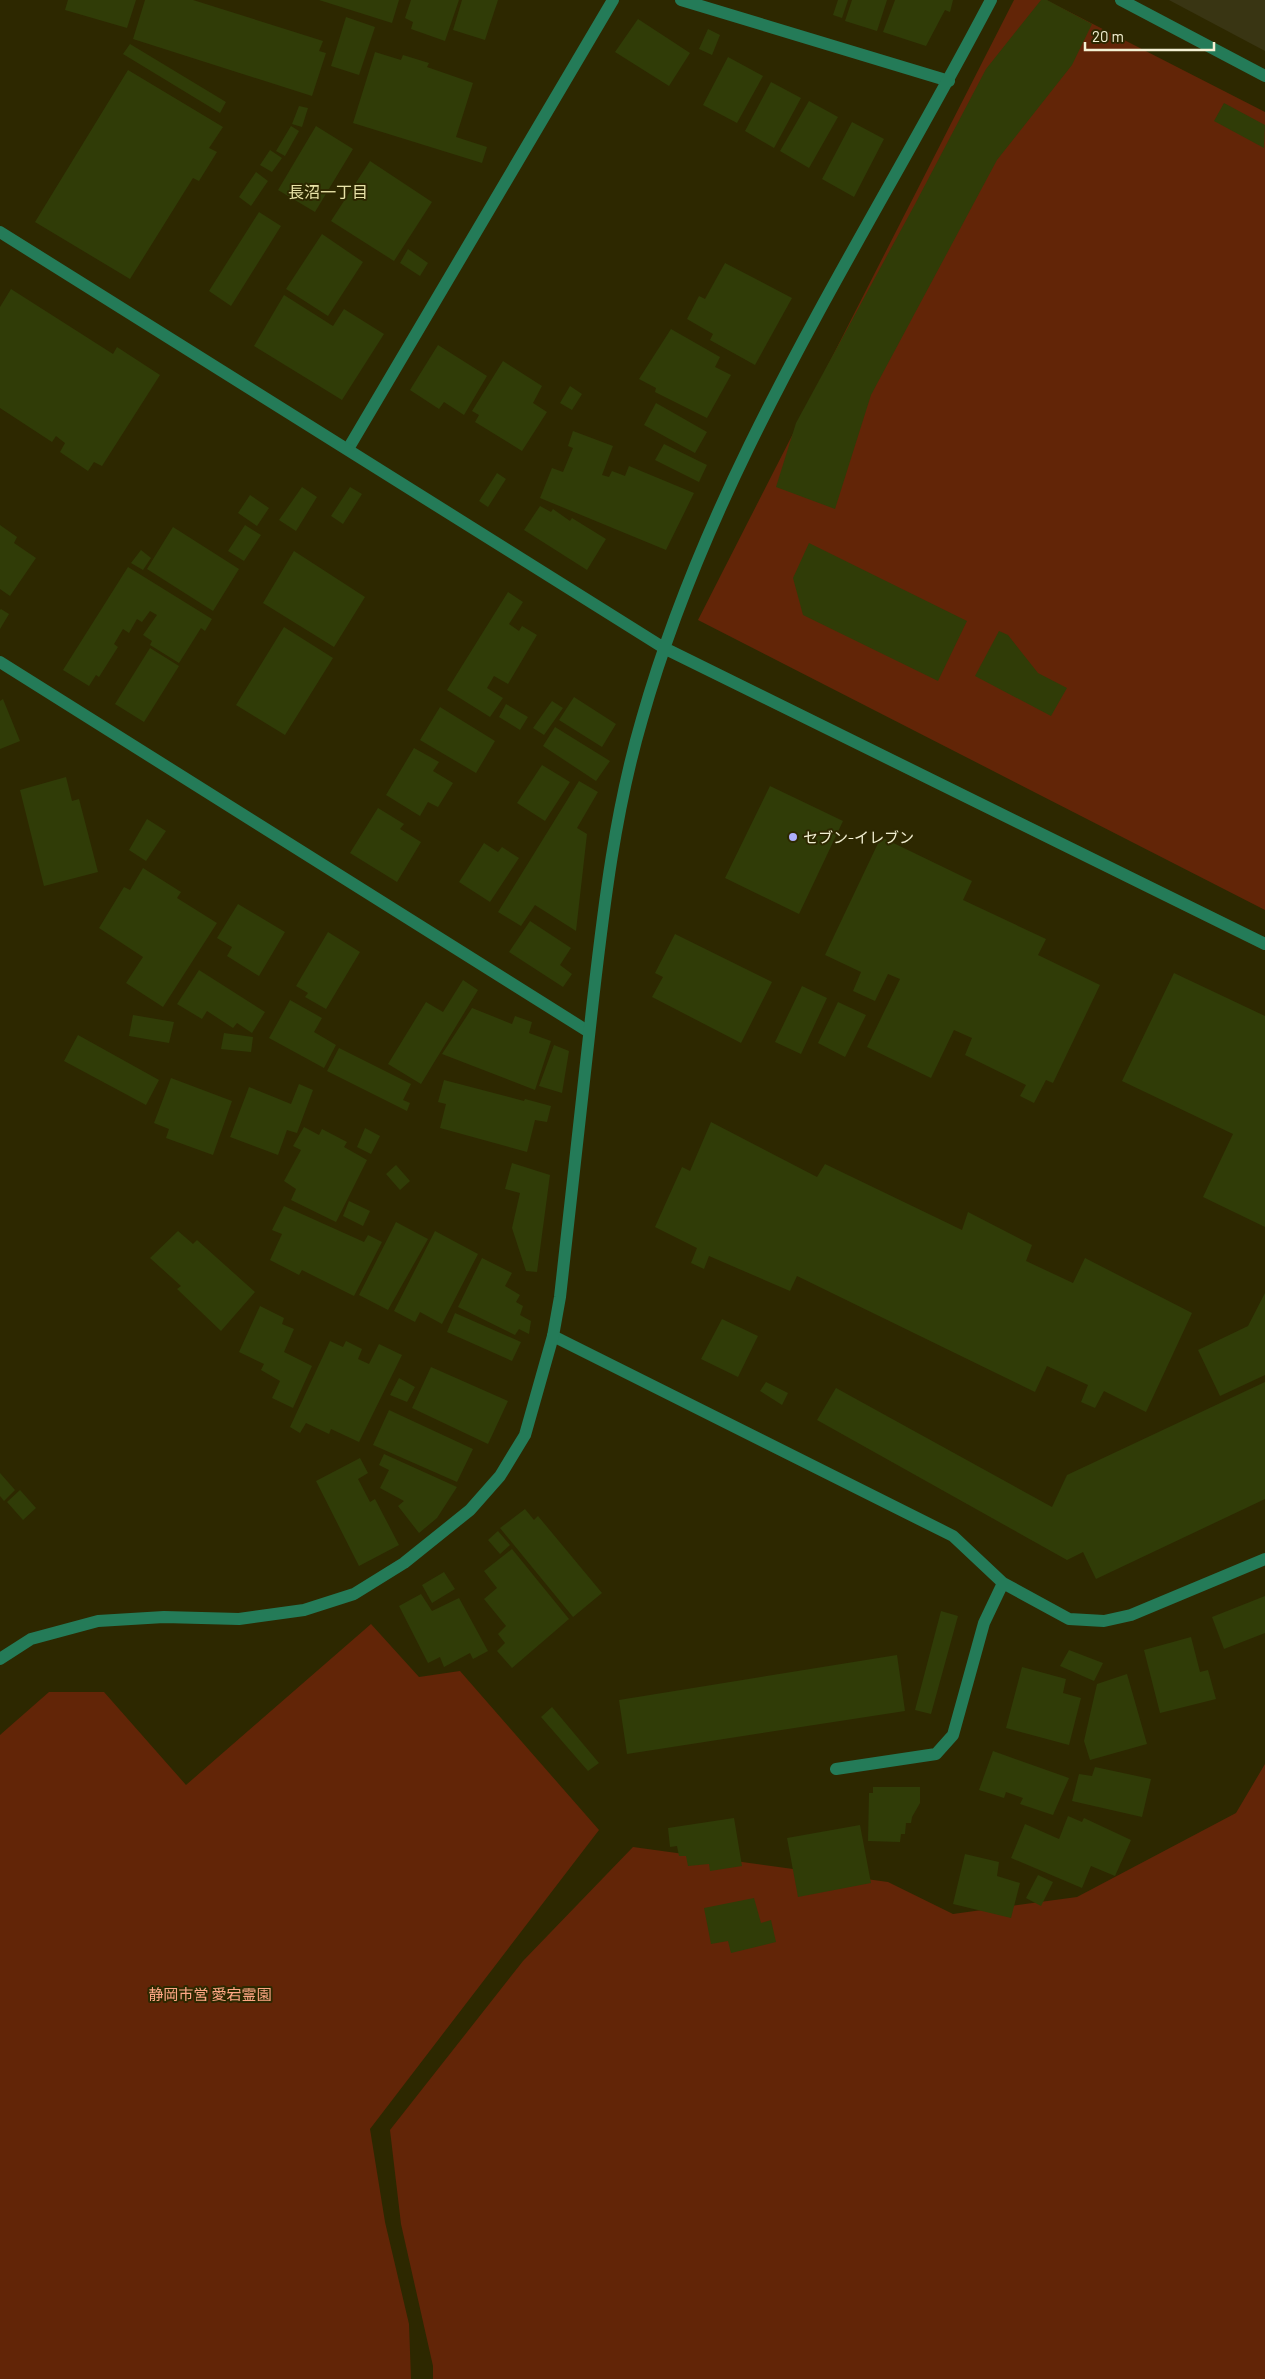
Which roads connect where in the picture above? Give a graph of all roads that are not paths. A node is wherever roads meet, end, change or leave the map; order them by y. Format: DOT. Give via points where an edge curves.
graph roads {
  1 [pos="613,0"];
  2 [pos="680,0"];
  3 [pos="991,0"];
  4 [pos="1121,0"];
  5 [pos="1265,76"];
  6 [pos="948,81"];
  7 [pos="0,232"];
  8 [pos="348,449"];
  9 [pos="664,648"];
  10 [pos="0,662"];
  11 [pos="1265,944"];
  12 [pos="589,1032"];
  13 [pos="554,1336"];
  14 [pos="1265,1558"];
  15 [pos="1002,1583"];
  16 [pos="0,1659"];
  17 [pos="836,1769"];
  1 -- 8 [label="street"];
  2 -- 6 [label="street"];
  3 -- 6 [label="street"];
  4 -- 5 [label="street"];
  6 -- 9 [label="street" via="752,440 688,578"];
  7 -- 8 [label="street"];
  8 -- 9 [label="street"];
  9 -- 11 [label="street"];
  9 -- 12 [label="street" via="621,796"];
  10 -- 12 [label="street"];
  12 -- 13 [label="street"];
  13 -- 15 [label="street" via="953,1536"];
  13 -- 16 [label="street" via="525,1435 500,1476 470,1510 404,1563 354,1594 304,1610 239,1619 164,1617 98,1621 31,1639"];
  14 -- 15 [label="street" via="1130,1615 1104,1621 1070,1619"];
  15 -- 17 [label="street" via="984,1623 952,1735 936,1754"];
}
